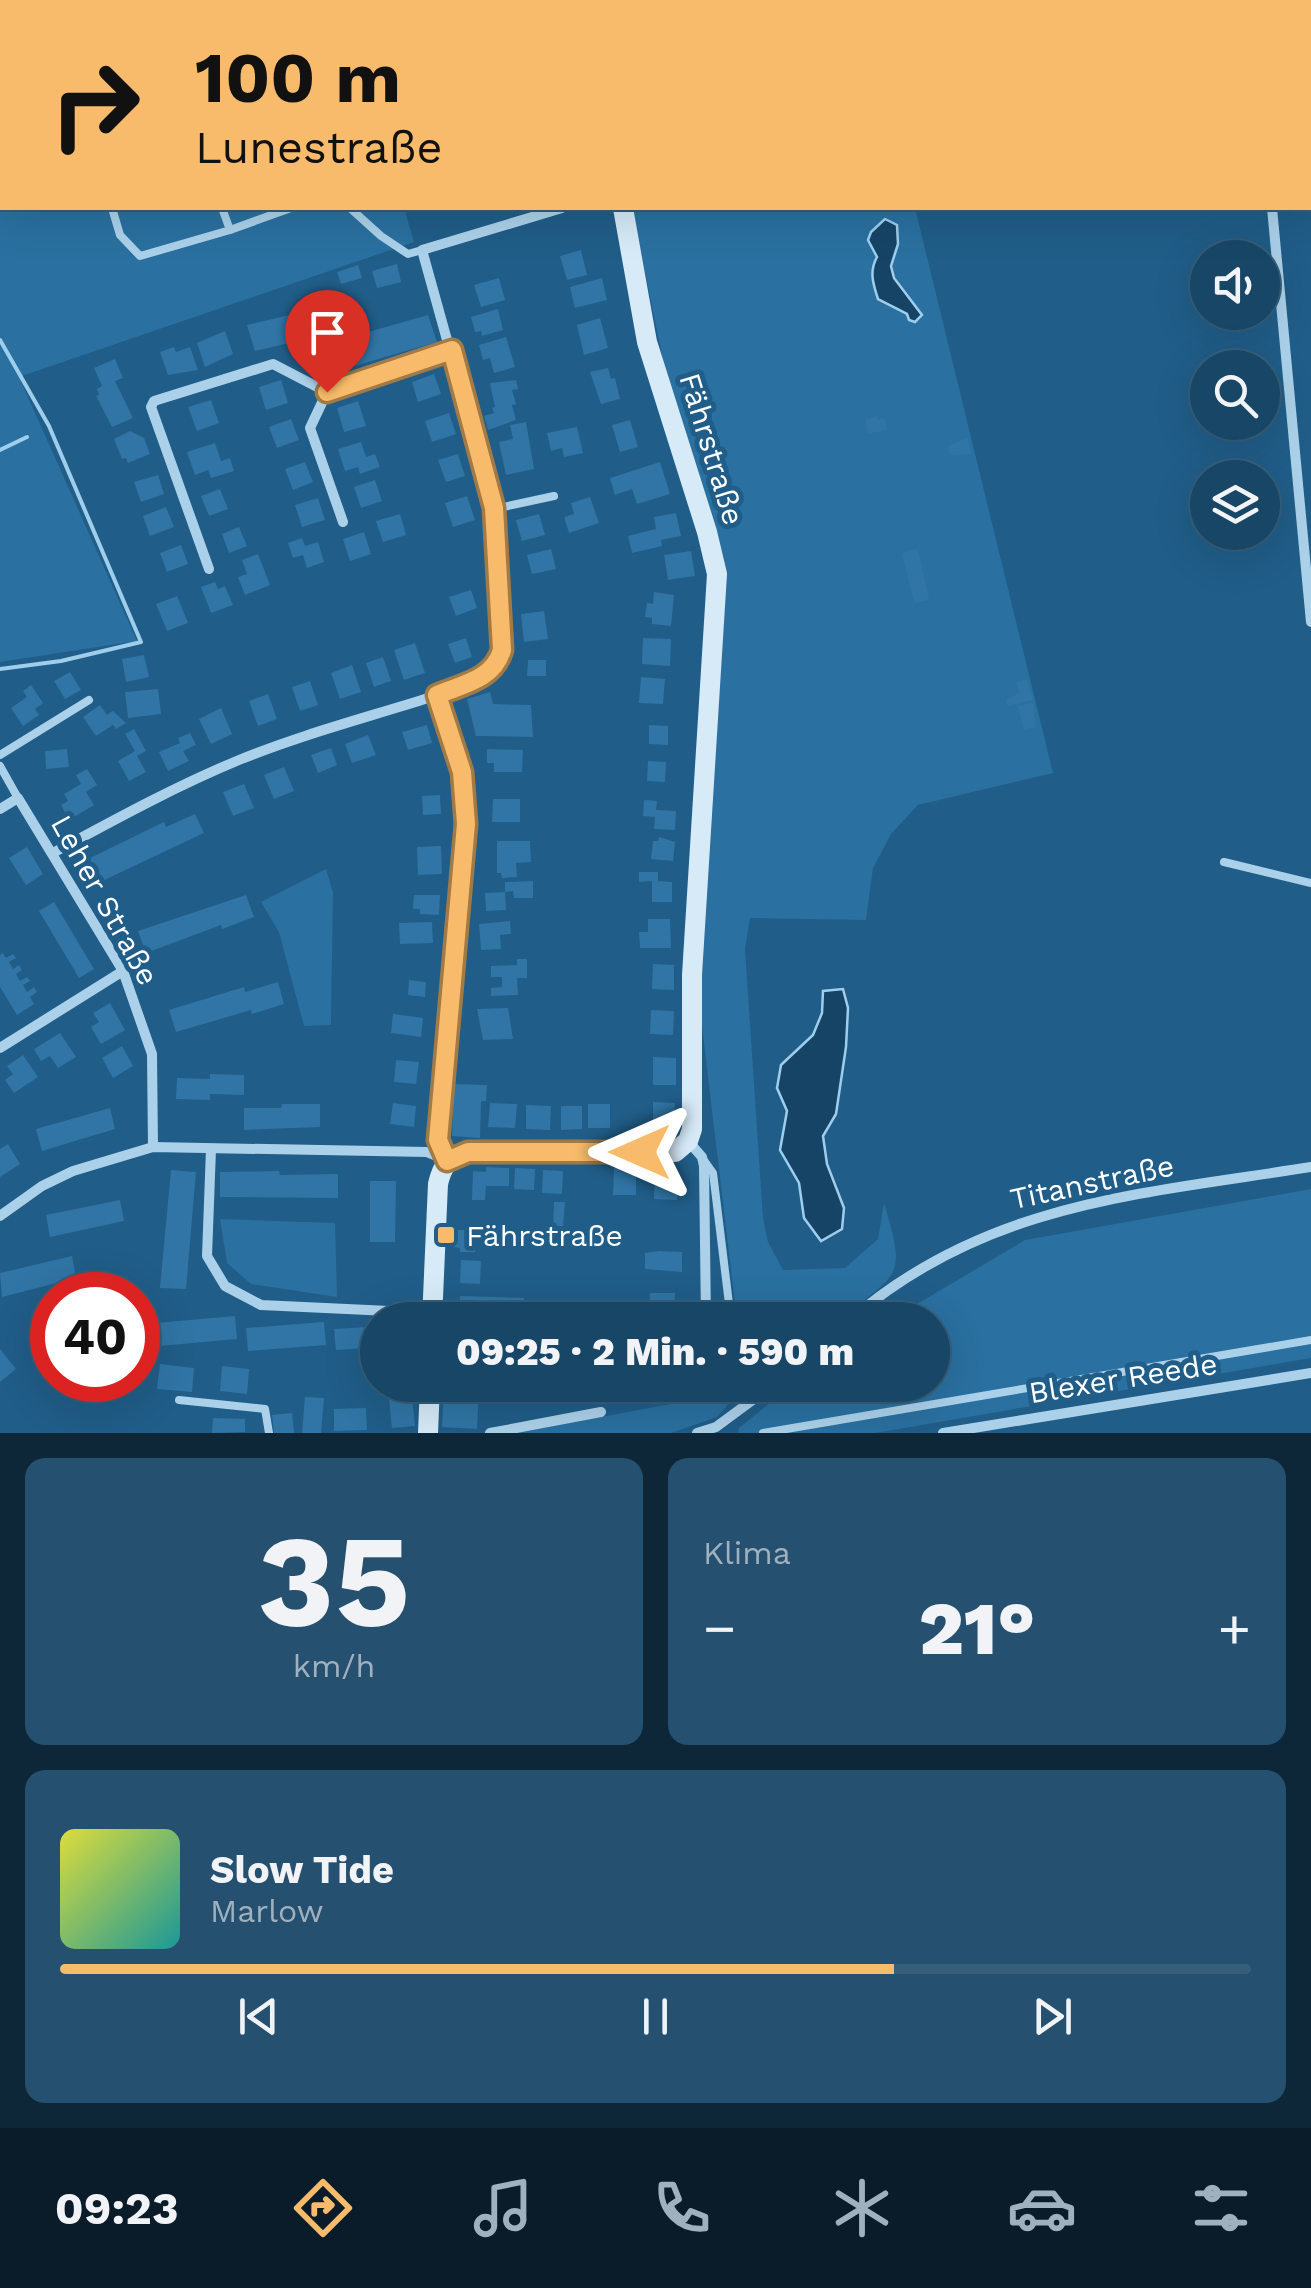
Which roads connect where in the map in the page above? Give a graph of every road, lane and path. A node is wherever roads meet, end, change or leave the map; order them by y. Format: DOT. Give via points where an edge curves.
graph roads {
  1 [pos="113,210"];
  2 [pos="223,210"];
  3 [pos="285,210"];
  4 [pos="352,210"];
  5 [pos="555,210"];
  6 [pos="623,210"];
  7 [pos="1272,210"];
  8 [pos="230,230"];
  9 [pos="422,250"];
  10 [pos="452,350"];
  11 [pos="327,392"];
  12 [pos="554,496"];
  13 [pos="494,508"];
  14 [pos="343,522"];
  15 [pos="209,569"];
  16 [pos="1311,622"];
  17 [pos="437,695"];
  18 [pos="89,700"];
  19 [pos="0,755"];
  20 [pos="0,766"];
  21 [pos="18,798"];
  22 [pos="0,809"];
  23 [pos="53,853"];
  24 [pos="1224,862"];
  25 [pos="1311,883"];
  26 [pos="123,971"];
  27 [pos="0,1048"];
  28 [pos="152,1147"];
  29 [pos="212,1149"];
  30 [pos="695,1149"];
  31 [pos="447,1161"];
  32 [pos="1311,1167"];
  33 [pos="0,1216"];
  34 [pos="433,1302"];
  35 [pos="705,1302"];
  36 [pos="729,1302"];
  37 [pos="873,1302"];
  38 [pos="360,1311"];
  39 [pos="1311,1340"];
  40 [pos="1311,1372"];
  41 [pos="178,1400"];
  42 [pos="429,1402"];
  43 [pos="746,1402"];
  44 [pos="751,1402"];
  45 [pos="747,1405"];
  46 [pos="601,1412"];
  47 [pos="719,1431"];
  48 [pos="268,1433"];
  49 [pos="428,1433"];
  50 [pos="490,1433"];
  51 [pos="697,1433"];
  52 [pos="762,1433"];
  53 [pos="943,1433"];
  1 -- 8 [label="lane" via="120,235 140,256"];
  2 -- 8 [label="lane"];
  3 -- 8 [label="lane"];
  4 -- 9 [label="lane" via="408,254"];
  5 -- 9 [label="street"];
  6 -- 30 [label="street, Fährstraße" via="647,342 716,574 692,975"];
  7 -- 16 [label="street"];
  9 -- 10 [label="street"];
  10 -- 11 [label="street"];
  10 -- 13 [label="street"];
  11 -- 14 [label="street" via="310,428"];
  11 -- 15 [label="street" via="273,364 154,402 150,408"];
  12 -- 13 [label="lane"];
  13 -- 17 [label="street" via="502,650 486,675"];
  17 -- 23 [label="street" via="241,759"];
  17 -- 31 [label="street" via="462,772 466,824 438,1140"];
  18 -- 19 [label="lane"];
  20 -- 21 [label="lane"];
  21 -- 22 [label="street"];
  21 -- 23 [label="street, Leher Straße"];
  23 -- 26 [label="street, Leher Straße"];
  24 -- 25 [label="lane"];
  26 -- 27 [label="street"];
  26 -- 28 [label="street, Leher Straße" via="152,1054"];
  28 -- 29 [label="street"];
  28 -- 33 [label="street" via="72,1172"];
  29 -- 31 [label="street" via="427,1152"];
  29 -- 38 [label="street" via="207,1256 226,1286 261,1305"];
  30 -- 31 [label="street" via="468,1152"];
  30 -- 35 [label="street"];
  30 -- 36 [label="lane" via="713,1172"];
  31 -- 34 [label="street" via="438,1184"];
  32 -- 37 [label="street, Titanstraße" via="1052,1212 958,1246"];
  39 -- 52 [label="lane"];
  40 -- 53 [label="street, Blexer Reede"];
  41 -- 48 [label="lane" via="265,1409"];
  42 -- 49 [label="street"];
  43 -- 45 [label="lane"];
  44 -- 45 [label="street"];
  45 -- 47 [label="street"];
  46 -- 50 [label="street"];
  47 -- 51 [label="street"];
}
